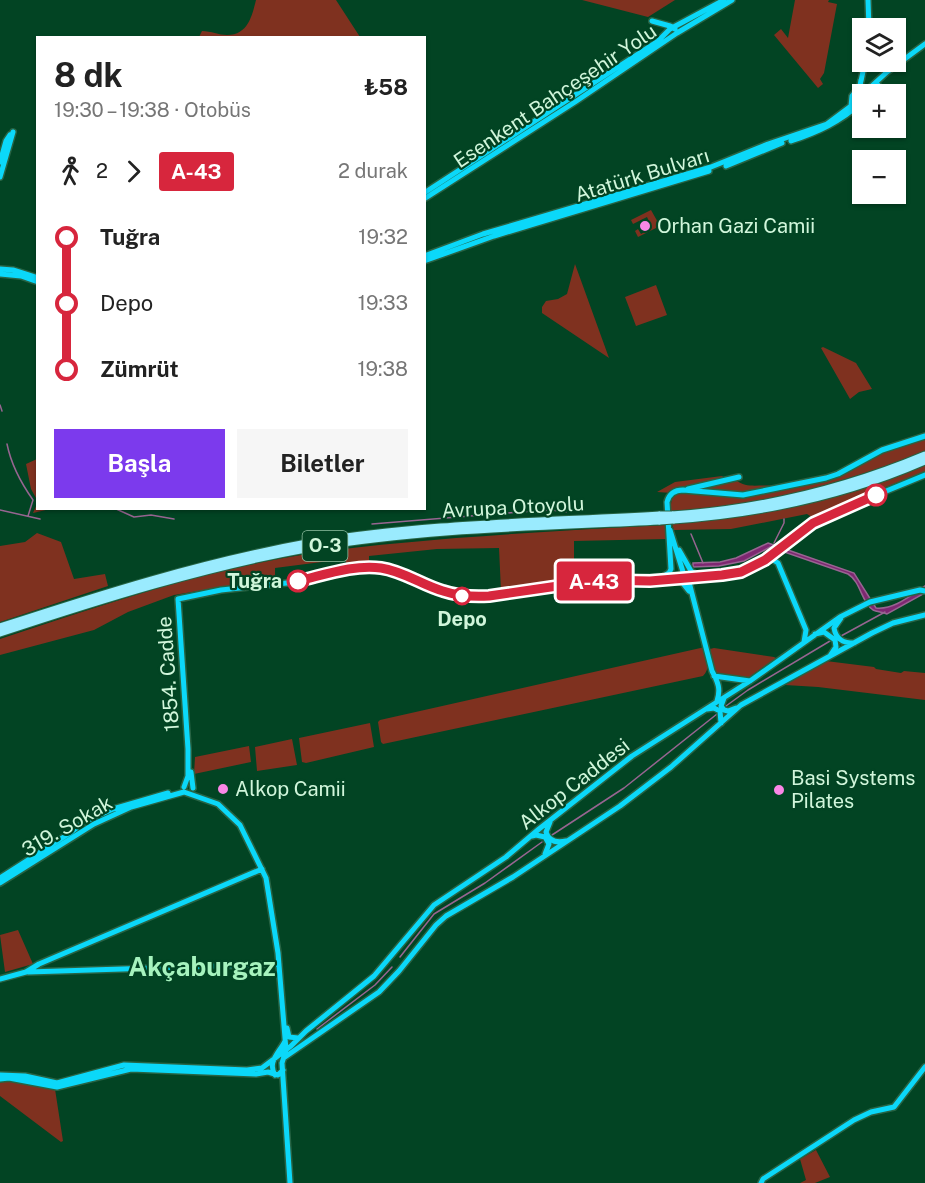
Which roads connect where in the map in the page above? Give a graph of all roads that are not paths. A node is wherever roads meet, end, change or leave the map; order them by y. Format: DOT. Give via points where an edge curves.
graph roads {
  1 [pos="724,0"];
  2 [pos="732,0"];
  3 [pos="868,0"];
  4 [pos="868,18"];
  5 [pos="674,30"];
  6 [pos="658,41"];
  7 [pos="925,45"];
  8 [pos="863,72"];
  9 [pos="861,80"];
  10 [pos="860,84"];
  11 [pos="862,84"];
  12 [pos="863,84"];
  13 [pos="875,84"];
  14 [pos="877,84"];
  15 [pos="852,99"];
  16 [pos="852,111"];
  17 [pos="814,131"];
  18 [pos="768,146"];
  19 [pos="0,162"];
  20 [pos="0,177"];
  21 [pos="426,192"];
  22 [pos="426,198"];
  23 [pos="576,212"];
  24 [pos="426,255"];
  25 [pos="426,260"];
  26 [pos="0,269"];
  27 [pos="0,274"];
  28 [pos="36,279"];
  29 [pos="36,280"];
  30 [pos="925,436"];
  31 [pos="925,455"];
  32 [pos="925,461"];
  33 [pos="925,475"];
  34 [pos="739,477"];
  35 [pos="683,490"];
  36 [pos="667,519"];
  37 [pos="672,535"];
  38 [pos="767,558"];
  39 [pos="661,577"];
  40 [pos="686,577"];
  41 [pos="701,577"];
  42 [pos="618,580"];
  43 [pos="670,580"];
  44 [pos="690,591"];
  45 [pos="925,593"];
  46 [pos="844,615"];
  47 [pos="925,617"];
  48 [pos="0,627"];
  49 [pos="0,633"];
  50 [pos="814,634"];
  51 [pos="804,642"];
  52 [pos="855,643"];
  53 [pos="826,659"];
  54 [pos="714,676"];
  55 [pos="750,681"];
  56 [pos="725,696"];
  57 [pos="717,701"];
  58 [pos="741,705"];
  59 [pos="703,710"];
  60 [pos="721,723"];
  61 [pos="188,788"];
  62 [pos="557,815"];
  63 [pos="81,824"];
  64 [pos="85,830"];
  65 [pos="528,838"];
  66 [pos="568,840"];
  67 [pos="535,863"];
  68 [pos="262,868"];
  69 [pos="0,880"];
  70 [pos="279,964"];
  71 [pos="26,972"];
  72 [pos="0,979"];
  73 [pos="282,1003"];
  74 [pos="298,1038"];
  75 [pos="285,1041"];
  76 [pos="284,1056"];
  77 [pos="273,1059"];
  78 [pos="925,1062"];
  79 [pos="925,1067"];
  80 [pos="283,1070"];
  81 [pos="274,1073"];
  82 [pos="920,1073"];
  83 [pos="0,1077"];
  84 [pos="283,1086"];
  85 [pos="290,1183"];
  86 [pos="761,1183"];
  1 -- 5 [label="main road, Esenkent Bahçeşehir Yolu"];
  2 -- 5 [label="main road, Esenkent Bahçeşehir Yolu"];
  3 -- 4 [label="main road"];
  5 -- 6 [label="main road, Esenkent Bahçeşehir Yolu"];
  5 -- 6 [label="main road" via="652,21 663,32"];
  5 -- 22 [label="main road, Esenkent Bahçeşehir Yolu" via="567,108"];
  6 -- 21 [label="main road, Esenkent Bahçeşehir Yolu"];
  7 -- 13 [label="main road"];
  7 -- 14 [label="main road"];
  8 -- 9 [label="main road"];
  9 -- 10 [label="main road"];
  9 -- 11 [label="main road"];
  9 -- 12 [label="main road"];
  15 -- 17 [label="main road, Atatürk Bulvarı" via="842,114"];
  16 -- 17 [label="main road, Atatürk Bulvarı" via="840,121"];
  17 -- 18 [label="main road, Atatürk Bulvarı"];
  18 -- 23 [label="main road, Atatürk Bulvarı" via="710,171"];
  18 -- 23 [label="main road, Atatürk Bulvarı" via="711,167 577,204"];
  19 -- 20 [label="main road" via="13,132"];
  23 -- 24 [label="main road, Atatürk Bulvarı" via="483,234"];
  23 -- 25 [label="main road, Atatürk Bulvarı"];
  26 -- 28 [label="main road"];
  27 -- 29 [label="main road"];
  30 -- 35 [label="main road" via="882,450 838,474 773,489 740,495"];
  31 -- 36 [label="highway, Avrupa Otoyolu / O-3" via="794,498"];
  32 -- 36 [label="highway, Avrupa Otoyolu / O-3" via="807,501 728,515"];
  33 -- 38 [label="main road" via="813,523"];
  34 -- 35 [label="main road"];
  35 -- 36 [label="main road" via="668,498"];
  36 -- 37 [label="main road"];
  36 -- 39 [label="main road" via="670,570"];
  36 -- 48 [label="highway, Avrupa Otoyolu / O-3" via="442,527 306,544 162,576"];
  36 -- 49 [label="highway, Avrupa Otoyolu / O-3" via="447,532 314,548 158,583"];
  37 -- 40 [label="main road"];
  37 -- 41 [label="main road" via="689,569"];
  38 -- 41 [label="main road" via="741,572"];
  38 -- 51 [label="main road" via="778,564 806,629"];
  39 -- 40 [label="main road"];
  39 -- 42 [label="main road"];
  40 -- 41 [label="main road"];
  40 -- 43 [label="main road"];
  40 -- 44 [label="main road"];
  41 -- 44 [label="main road" via="694,581"];
  42 -- 43 [label="main road"];
  42 -- 61 [label="main road, 1854. Cadde" via="463,596 440,591 398,572 368,567 177,599"];
  43 -- 44 [label="main road" via="682,582"];
  44 -- 54 [label="main road"];
  45 -- 46 [label="main road, Alkop Caddesi" via="916,591 870,602"];
  46 -- 50 [label="main road, Alkop Caddesi"];
  46 -- 52 [label="main road" via="836,622 834,632 843,642"];
  47 -- 52 [label="main road, Alkop Caddesi" via="893,623"];
  50 -- 51 [label="main road, Alkop Caddesi"];
  50 -- 53 [label="main road" via="824,632 835,640 836,647"];
  51 -- 55 [label="main road, Alkop Caddesi"];
  52 -- 53 [label="main road, Alkop Caddesi"];
  53 -- 58 [label="main road, Alkop Caddesi"];
  54 -- 55 [label="main road"];
  54 -- 57 [label="main road" via="719,687"];
  55 -- 56 [label="main road, Alkop Caddesi"];
  56 -- 57 [label="main road, Alkop Caddesi"];
  56 -- 58 [label="main road" via="721,703 724,710"];
  57 -- 59 [label="main road, Alkop Caddesi"];
  58 -- 60 [label="main road, Alkop Caddesi"];
  59 -- 60 [label="main road" via="720,711"];
  59 -- 62 [label="main road, Alkop Caddesi" via="632,756"];
  60 -- 66 [label="main road, Alkop Caddesi" via="652,783"];
  61 -- 63 [label="main road, 319. Sokak" via="113,809"];
  61 -- 64 [label="main road, 319. Sokak" via="108,816"];
  61 -- 68 [label="main road" via="223,807 238,822"];
  62 -- 65 [label="main road, Alkop Caddesi"];
  62 -- 66 [label="main road" via="548,824 548,836 556,842"];
  63 -- 64 [label="main road"];
  63 -- 69 [label="main road, 319. Sokak"];
  64 -- 69 [label="main road, 319. Sokak"];
  65 -- 67 [label="main road" via="541,835 549,844"];
  65 -- 74 [label="main road, Alkop Caddesi" via="434,905 384,966"];
  66 -- 67 [label="main road, Alkop Caddesi"];
  67 -- 76 [label="main road, Alkop Caddesi" via="446,916 380,992"];
  68 -- 70 [label="main road" via="271,899"];
  68 -- 71 [label="main road"];
  70 -- 71 [label="main road"];
  70 -- 73 [label="main road"];
  71 -- 72 [label="main road"];
  73 -- 74 [label="main road" via="290,1037"];
  73 -- 75 [label="main road"];
  74 -- 76 [label="main road, Alkop Caddesi"];
  75 -- 76 [label="main road"];
  75 -- 77 [label="main road"];
  76 -- 77 [label="main road"];
  76 -- 77 [label="main road"];
  76 -- 80 [label="main road"];
  77 -- 81 [label="main road"];
  77 -- 83 [label="main road" via="262,1068 247,1070 124,1065 57,1083"];
  78 -- 82 [label="main road"];
  79 -- 82 [label="main road"];
  80 -- 81 [label="main road"];
  80 -- 84 [label="main road"];
  81 -- 83 [label="main road" via="131,1069 57,1087"];
  81 -- 84 [label="main road"];
  82 -- 86 [label="main road" via="894,1107 854,1120"];
  84 -- 85 [label="main road"];
}
